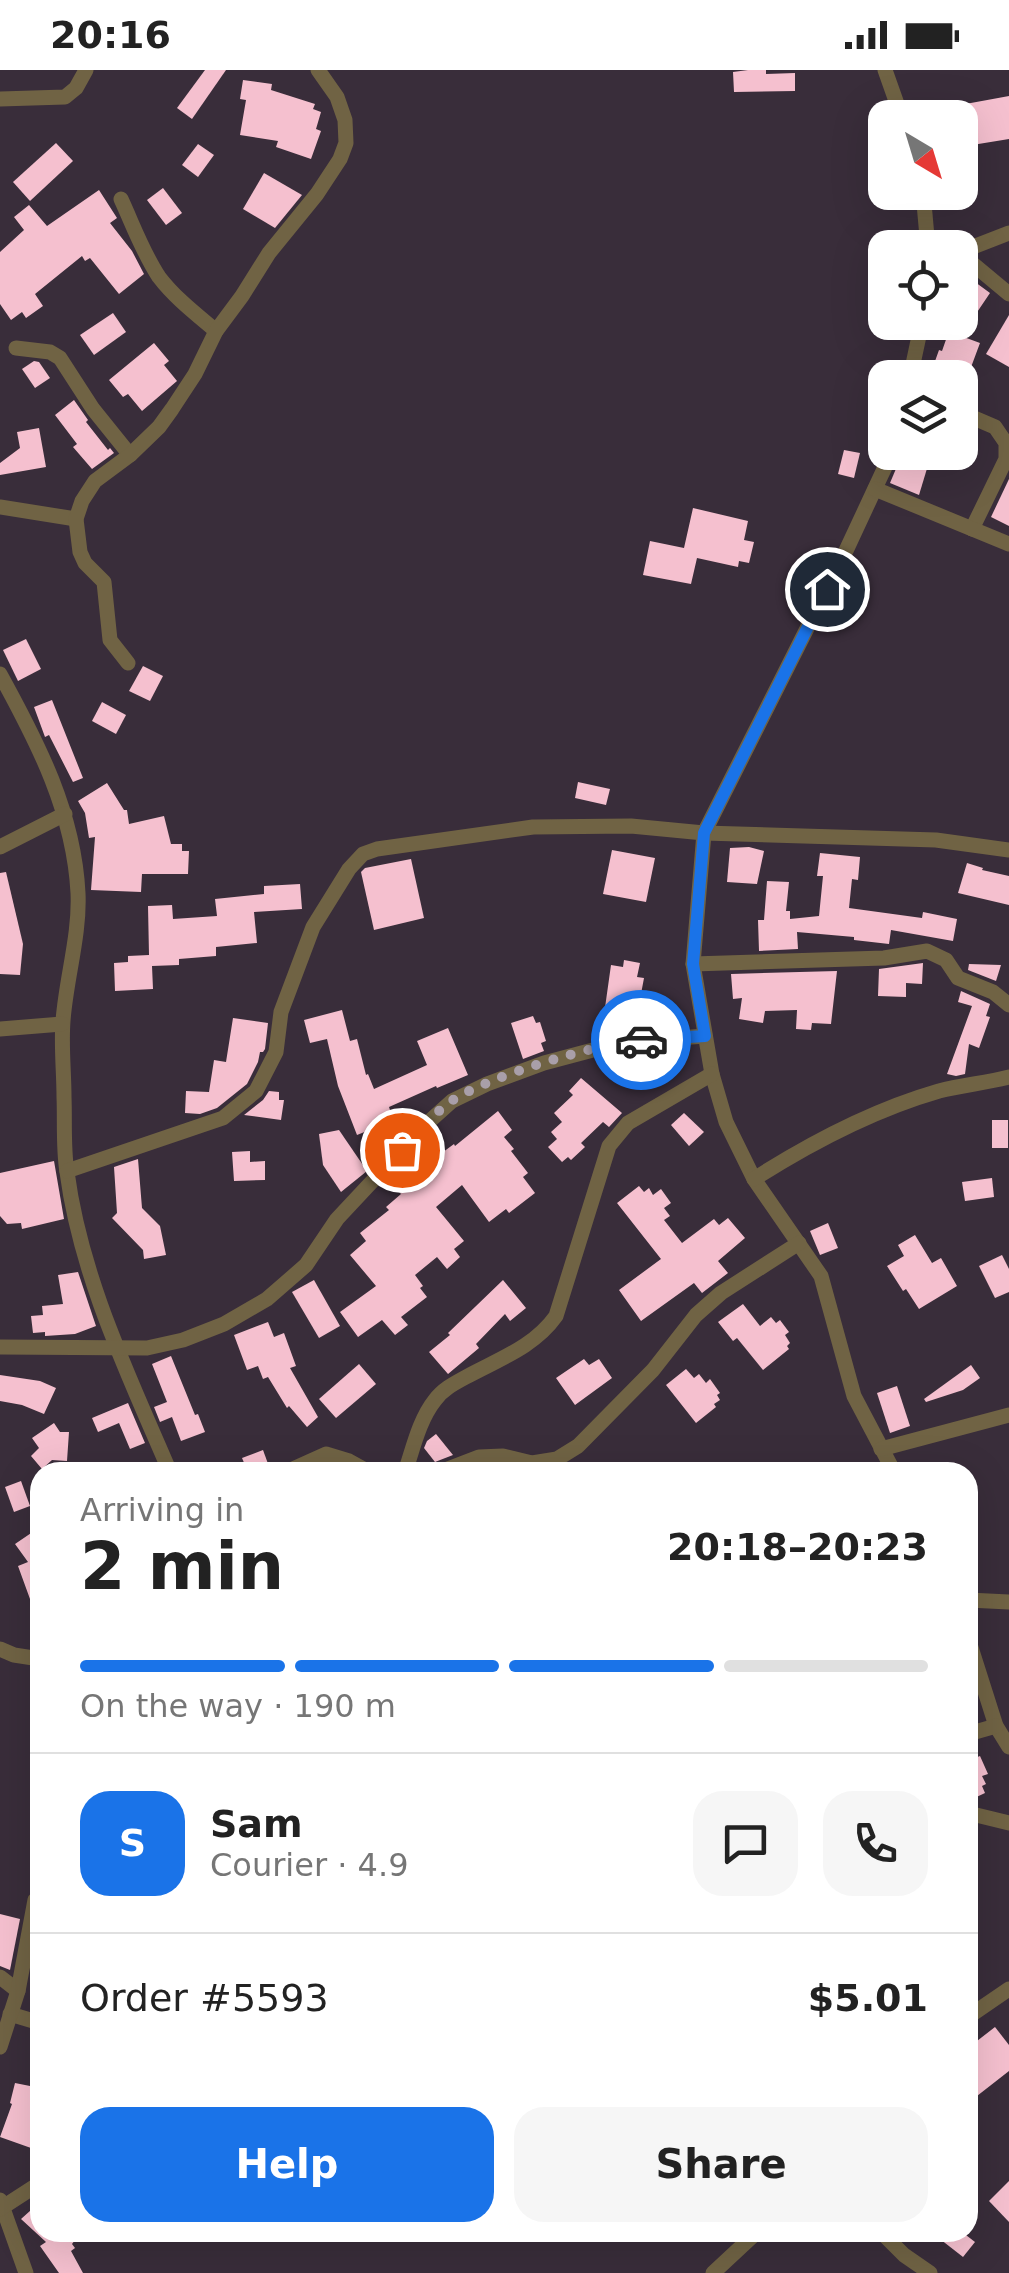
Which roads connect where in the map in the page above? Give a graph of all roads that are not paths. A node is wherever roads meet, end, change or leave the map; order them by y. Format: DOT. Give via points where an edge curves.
graph roads {
  1 [pos="86,70"];
  2 [pos="318,70"];
  3 [pos="884,70"];
  4 [pos="0,100"];
  5 [pos="895,100"];
  6 [pos="121,199"];
  7 [pos="1009,232"];
  8 [pos="978,247"];
  9 [pos="978,268"];
  10 [pos="1009,294"];
  11 [pos="216,331"];
  12 [pos="16,348"];
  13 [pos="978,420"];
  14 [pos="130,455"];
  15 [pos="884,470"];
  16 [pos="875,489"];
  17 [pos="0,508"];
  18 [pos="76,519"];
  19 [pos="972,529"];
  20 [pos="1009,544"];
  21 [pos="128,663"];
  22 [pos="0,674"];
  23 [pos="65,814"];
  24 [pos="704,833"];
  25 [pos="0,847"];
  26 [pos="1009,850"];
  27 [pos="693,964"];
  28 [pos="1009,1004"];
  29 [pos="62,1024"];
  30 [pos="0,1029"];
  31 [pos="705,1036"];
  32 [pos="712,1074"];
  33 [pos="1009,1077"];
  34 [pos="66,1171"];
  35 [pos="754,1179"];
  36 [pos="799,1244"];
  37 [pos="0,1347"];
  38 [pos="116,1349"];
  39 [pos="1009,1415"];
  40 [pos="881,1449"];
  41 [pos="166,1462"];
  42 [pos="308,1462"];
  43 [pos="351,1462"];
  44 [pos="408,1462"];
  45 [pos="464,1462"];
  46 [pos="532,1462"];
  47 [pos="532,1462"];
  48 [pos="888,1462"];
  49 [pos="978,1600"];
  50 [pos="1009,1602"];
  51 [pos="0,1649"];
  52 [pos="30,1657"];
  53 [pos="978,1669"];
  54 [pos="996,1726"];
  55 [pos="978,1731"];
  56 [pos="1009,1747"];
  57 [pos="978,1816"];
  58 [pos="1009,1823"];
  59 [pos="30,1927"];
  60 [pos="0,1977"];
  61 [pos="1009,1989"];
  62 [pos="18,1991"];
  63 [pos="978,2009"];
  64 [pos="10,2014"];
  65 [pos="30,2020"];
  66 [pos="0,2047"];
  67 [pos="30,2188"];
  68 [pos="0,2205"];
  69 [pos="746,2242"];
  70 [pos="891,2242"];
  71 [pos="26,2273"];
  72 [pos="713,2273"];
  73 [pos="930,2273"];
  1 -- 4 [label="street" via="66,96"];
  2 -- 11 [label="street" via="345,120 340,160"];
  3 -- 5 [label="street"];
  6 -- 11 [label="street" via="160,277"];
  7 -- 8 [label="street"];
  9 -- 10 [label="street"];
  11 -- 14 [label="street" via="172,410"];
  12 -- 14 [label="street" via="60,358"];
  13 -- 19 [label="street" via="1006,442 1006,459"];
  14 -- 18 [label="street" via="95,482"];
  15 -- 16 [label="street"];
  16 -- 19 [label="street"];
  16 -- 24 [label="street"];
  17 -- 18 [label="street"];
  18 -- 21 [label="street" via="80,552 104,582 110,640"];
  19 -- 20 [label="street"];
  22 -- 23 [label="street"];
  23 -- 25 [label="street"];
  23 -- 29 [label="street" via="78,896"];
  24 -- 26 [label="street" via="936,840"];
  24 -- 27 [label="street"];
  24 -- 34 [label="street" via="532,827 363,854 313,927 281,1012 276,1052 256,1091 223,1118"];
  27 -- 28 [label="street" via="927,951 946,960 958,978"];
  27 -- 31 [label="street"];
  29 -- 30 [label="street"];
  29 -- 34 [label="street"];
  31 -- 32 [label="street"];
  31 -- 38 [label="street" via="622,1042 530,1068 452,1101 337,1219 306,1265 267,1299 183,1340"];
  32 -- 35 [label="street"];
  32 -- 44 [label="street" via="628,1123 609,1146 556,1316 544,1333 436,1397"];
  33 -- 35 [label="street" via="882,1111"];
  34 -- 38 [label="street"];
  35 -- 36 [label="street"];
  36 -- 40 [label="street" via="821,1276 854,1396"];
  36 -- 46 [label="street" via="696,1315 578,1446"];
  37 -- 38 [label="street"];
  38 -- 41 [label="street"];
  39 -- 40 [label="street"];
  40 -- 48 [label="street"];
  42 -- 43 [label="street" via="326,1454"];
  45 -- 47 [label="street" via="503,1456"];
  49 -- 50 [label="street"];
  51 -- 52 [label="street"];
  53 -- 54 [label="street"];
  54 -- 55 [label="street"];
  54 -- 56 [label="street"];
  57 -- 58 [label="street"];
  59 -- 62 [label="street"];
  60 -- 62 [label="street"];
  61 -- 63 [label="street"];
  62 -- 64 [label="street"];
  64 -- 65 [label="street"];
  64 -- 66 [label="street"];
  67 -- 68 [label="street"];
  68 -- 71 [label="street"];
  69 -- 72 [label="street"];
  70 -- 73 [label="street"];
}
